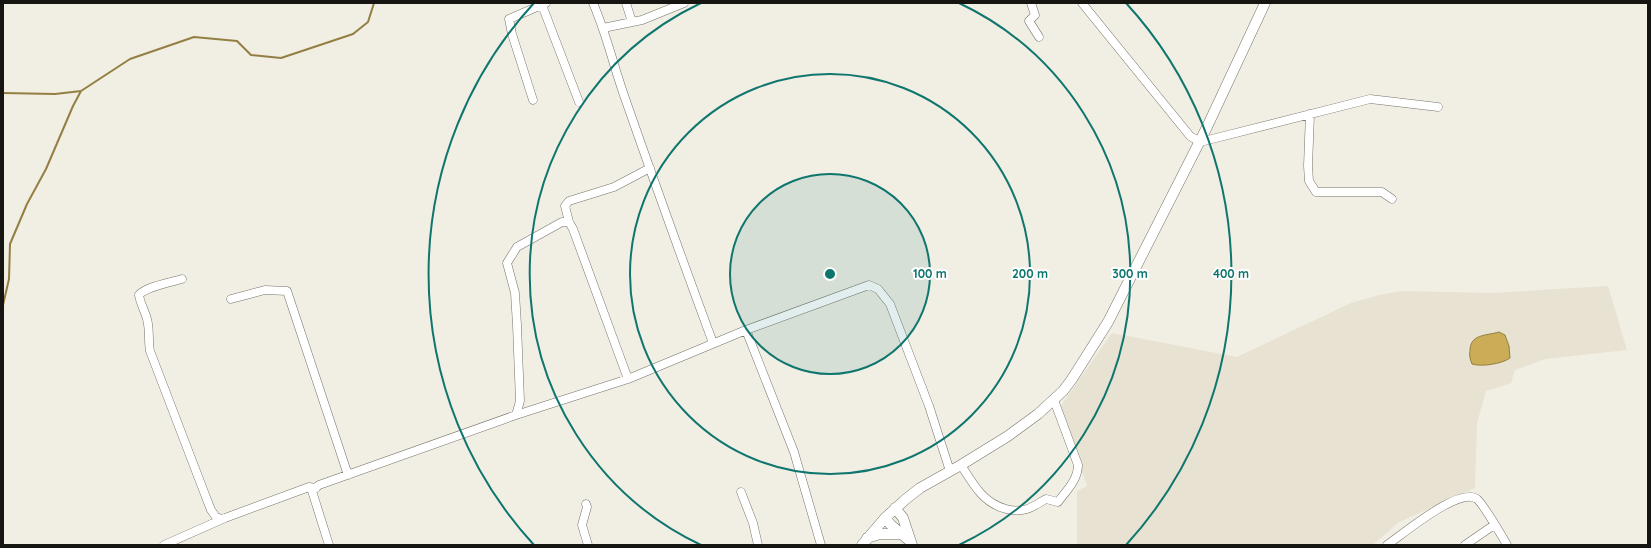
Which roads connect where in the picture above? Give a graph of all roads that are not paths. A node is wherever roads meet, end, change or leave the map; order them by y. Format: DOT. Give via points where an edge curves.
graph roads {
  1 [pos="593,3"];
  2 [pos="626,3"];
  3 [pos="684,3"];
  4 [pos="1031,3"];
  5 [pos="1082,3"];
  6 [pos="1265,3"];
  7 [pos="544,4"];
  8 [pos="632,22"];
  9 [pos="603,28"];
  10 [pos="1039,37"];
  11 [pos="533,100"];
  12 [pos="579,102"];
  13 [pos="1438,107"];
  14 [pos="1310,114"];
  15 [pos="1200,142"];
  16 [pos="650,168"];
  17 [pos="1392,198"];
  18 [pos="569,222"];
  19 [pos="182,279"];
  20 [pos="231,300"];
  21 [pos="746,330"];
  22 [pos="713,343"];
  23 [pos="628,379"];
  24 [pos="1054,400"];
  25 [pos="516,415"];
  26 [pos="961,465"];
  27 [pos="950,471"];
  28 [pos="348,475"];
  29 [pos="316,488"];
  30 [pos="741,492"];
  31 [pos="906,499"];
  32 [pos="586,504"];
  33 [pos="895,508"];
  34 [pos="225,518"];
  35 [pos="885,518"];
  36 [pos="1494,525"];
  37 [pos="904,530"];
  38 [pos="864,541"];
  39 [pos="912,544"];
  40 [pos="164,545"];
  41 [pos="329,545"];
  42 [pos="588,545"];
  43 [pos="758,545"];
  44 [pos="821,545"];
  45 [pos="1387,545"];
  46 [pos="1465,545"];
  47 [pos="1507,545"];
  1 -- 9 [label="street"];
  2 -- 8 [label="street"];
  3 -- 8 [label="street"];
  4 -- 10 [label="street" via="1035,15 1029,21"];
  5 -- 15 [label="street" via="1190,136"];
  6 -- 15 [label="main road"];
  7 -- 11 [label="street" via="509,20"];
  7 -- 12 [label="street"];
  8 -- 9 [label="street"];
  9 -- 16 [label="street" via="618,79"];
  13 -- 14 [label="street" via="1370,99"];
  14 -- 15 [label="street"];
  14 -- 17 [label="street" via="1308,181 1312,189 1323,194 1382,192"];
  15 -- 24 [label="main road" via="1108,322 1072,379"];
  16 -- 18 [label="street" via="614,187 569,201 565,206"];
  16 -- 22 [label="street"];
  18 -- 23 [label="street"];
  18 -- 25 [label="street" via="562,222 517,248 507,263 515,293 518,325 520,401"];
  19 -- 34 [label="street" via="148,289 139,295 149,327 150,351 201,485 214,514 221,519"];
  20 -- 28 [label="street" via="265,290 287,291"];
  21 -- 22 [label="street"];
  21 -- 27 [label="street" via="869,285 878,289 890,304 929,406"];
  21 -- 44 [label="street" via="794,452"];
  22 -- 23 [label="street"];
  23 -- 25 [label="street"];
  24 -- 26 [label="main road" via="1008,436"];
  24 -- 26 [label="street" via="1078,465 1072,484 1058,502 1046,499 1028,509 1017,511 996,507 980,493"];
  25 -- 28 [label="street"];
  26 -- 27 [label="main road"];
  27 -- 31 [label="main road"];
  28 -- 29 [label="street"];
  29 -- 34 [label="street" via="308,487"];
  29 -- 41 [label="street" via="312,491"];
  30 -- 43 [label="street"];
  31 -- 33 [label="main road"];
  31 -- 37 [label="main road"];
  32 -- 42 [label="street" via="582,525"];
  33 -- 35 [label="main road"];
  33 -- 37 [label="main road" via="902,515"];
  34 -- 40 [label="street"];
  35 -- 37 [label="main road"];
  35 -- 38 [label="main road"];
  36 -- 45 [label="street" via="1475,497 1464,497 1443,506"];
  36 -- 46 [label="street"];
  36 -- 47 [label="street"];
  37 -- 38 [label="main road" via="880,534"];
  37 -- 39 [label="main road"];
}
